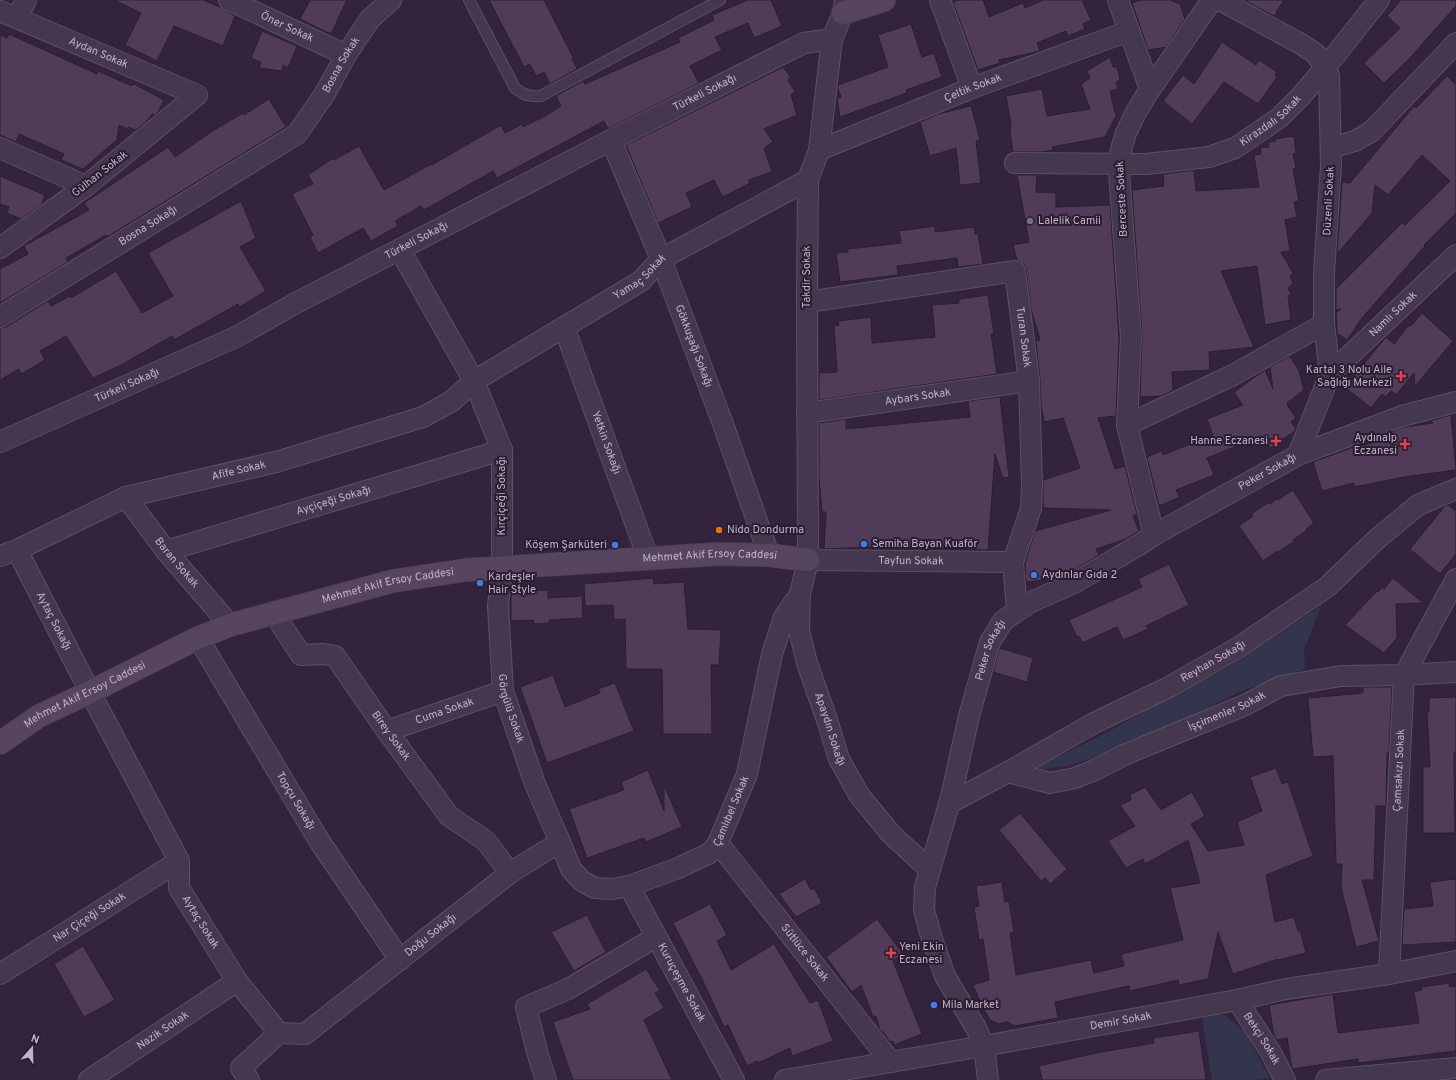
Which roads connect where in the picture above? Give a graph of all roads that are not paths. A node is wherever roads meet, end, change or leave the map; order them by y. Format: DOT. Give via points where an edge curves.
graph roads {
  1 [pos="26,0"];
  2 [pos="229,0"];
  3 [pos="391,0"];
  4 [pos="469,0"];
  5 [pos="720,0"];
  6 [pos="884,0"];
  7 [pos="940,0"];
  8 [pos="1118,0"];
  9 [pos="1212,0"];
  10 [pos="1220,0"];
  11 [pos="1379,0"];
  12 [pos="844,6"];
  13 [pos="9,15"];
  14 [pos="1129,31"];
  15 [pos="832,39"];
  16 [pos="1456,43"];
  17 [pos="346,55"];
  18 [pos="1325,68"];
  19 [pos="972,88"];
  20 [pos="1150,89"];
  21 [pos="197,95"];
  22 [pos="297,134"];
  23 [pos="611,140"];
  24 [pos="0,148"];
  25 [pos="1331,148"];
  26 [pos="819,150"];
  27 [pos="1015,163"];
  28 [pos="1119,163"];
  29 [pos="808,180"];
  30 [pos="86,186"];
  31 [pos="0,248"];
  32 [pos="400,250"];
  33 [pos="1456,255"];
  34 [pos="661,259"];
  35 [pos="806,302"];
  36 [pos="0,318"];
  37 [pos="1324,324"];
  38 [pos="564,327"];
  39 [pos="1330,374"];
  40 [pos="474,381"];
  41 [pos="1029,381"];
  42 [pos="1456,402"];
  43 [pos="807,413"];
  44 [pos="1127,425"];
  45 [pos="0,442"];
  46 [pos="502,450"];
  47 [pos="1298,455"];
  48 [pos="1456,490"];
  49 [pos="126,497"];
  50 [pos="1154,534"];
  51 [pos="166,551"];
  52 [pos="9,553"];
  53 [pos="769,555"];
  54 [pos="648,558"];
  55 [pos="808,560"];
  56 [pos="1013,562"];
  57 [pos="502,567"];
  58 [pos="1456,579"];
  59 [pos="800,594"];
  60 [pos="1017,611"];
  61 [pos="274,612"];
  62 [pos="230,625"];
  63 [pos="198,638"];
  64 [pos="1456,672"];
  65 [pos="1404,675"];
  66 [pos="502,691"];
  67 [pos="90,692"];
  68 [pos="386,731"];
  69 [pos="0,743"];
  70 [pos="1008,772"];
  71 [pos="950,803"];
  72 [pos="560,842"];
  73 [pos="718,843"];
  74 [pos="179,861"];
  75 [pos="930,870"];
  76 [pos="510,873"];
  77 [pos="629,886"];
  78 [pos="656,937"];
  79 [pos="400,960"];
  80 [pos="1456,961"];
  81 [pos="0,974"];
  82 [pos="1389,974"];
  83 [pos="237,981"];
  84 [pos="1236,1000"];
  85 [pos="279,1033"];
  86 [pos="984,1046"];
  87 [pos="891,1062"];
  88 [pos="1456,1068"];
  89 [pos="89,1080"];
  90 [pos="249,1080"];
  91 [pos="546,1080"];
  92 [pos="734,1080"];
  93 [pos="785,1080"];
  94 [pos="988,1080"];
  95 [pos="1285,1080"];
  96 [pos="1326,1080"];
  1 -- 13 [label="street"];
  2 -- 17 [label="street, Öner Sokak"];
  3 -- 17 [label="street, Bosna Sokak" via="370,19"];
  4 -- 5 [label="lane" via="515,88 534,97 541,96"];
  6 -- 12 [label="street"];
  7 -- 19 [label="street"];
  8 -- 14 [label="street"];
  9 -- 20 [label="street, Berceste Sokak"];
  10 -- 18 [label="street, Düzenli Sokak" via="1301,44 1316,54"];
  11 -- 18 [label="street, Kirazdalı Sokak"];
  12 -- 15 [label="street, Takdir Sokak"];
  13 -- 21 [label="street, Aydan Sokak"];
  14 -- 19 [label="street, Çeltik Sokak"];
  14 -- 20 [label="street"];
  15 -- 23 [label="street, Türkeli Sokağı" via="804,43"];
  15 -- 26 [label="street, Takdir Sokak"];
  16 -- 25 [label="street" via="1372,131 1355,141"];
  17 -- 22 [label="street, Bosna Sokak" via="324,95"];
  18 -- 25 [label="street, Düzenli Sokak" via="1329,76"];
  18 -- 28 [label="street, Kirazdalı Sokak" via="1279,118 1235,148 1209,157 1146,164"];
  19 -- 26 [label="street, Çeltik Sokak"];
  20 -- 28 [label="street, Berceste Sokak" via="1126,133"];
  21 -- 30 [label="street, Gülhan Sokak"];
  22 -- 36 [label="street, Bosna Sokağı"];
  23 -- 32 [label="street, Türkeli Sokağı"];
  23 -- 34 [label="street, Gökkuşağı Sokağı"];
  24 -- 30 [label="street"];
  25 -- 37 [label="street, Düzenli Sokak" via="1324,273"];
  26 -- 29 [label="street, Takdir Sokak"];
  27 -- 28 [label="street, Kirazdalı Sokak"];
  28 -- 44 [label="street, Berceste Sokak" via="1130,337"];
  29 -- 34 [label="street, Yamaç Sokak"];
  29 -- 35 [label="street, Takdir Sokak"];
  30 -- 31 [label="street, Gülhan Sokak"];
  32 -- 40 [label="street, Kırçiçeği Sokağı"];
  32 -- 45 [label="street, Türkeli Sokağı" via="236,337"];
  33 -- 39 [label="street, Namlı Sokak"];
  34 -- 38 [label="street, Yamaç Sokak" via="641,281"];
  34 -- 53 [label="street, Gökkuşağı Sokağı"];
  35 -- 41 [label="street, Turan Sokak" via="1015,271"];
  35 -- 43 [label="street, Takdir Sokak"];
  37 -- 39 [label="street, Düzenli Sokak"];
  37 -- 44 [label="street" via="1233,375"];
  38 -- 40 [label="street, Yamaç Sokak"];
  38 -- 54 [label="street, Yetkin Sokağı"];
  39 -- 47 [label="street, Düzenli Sokak"];
  40 -- 46 [label="street, Kırçiçeği Sokağı"];
  40 -- 49 [label="street, Afife Sokak" via="452,402 423,417 276,462"];
  41 -- 43 [label="street, Aybars Sokak"];
  41 -- 56 [label="street, Turan Sokak" via="1031,508"];
  42 -- 47 [label="street, Peker Sokağı" via="1402,416"];
  43 -- 55 [label="street, Takdir Sokak"];
  44 -- 50 [label="street, Berceste Sokak"];
  46 -- 51 [label="street, Ayçiçeği Sokağı"];
  46 -- 57 [label="street, Kırçiçeği Sokağı"];
  47 -- 50 [label="street, Peker Sokağı"];
  48 -- 70 [label="street, Reyhan Sokağı" via="1418,505 1377,539 1327,587 1239,647 1167,688 1094,723"];
  49 -- 51 [label="street, Baran Sokak"];
  49 -- 52 [label="street, Afife Sokak"];
  50 -- 60 [label="street, Peker Sokağı" via="1074,583"];
  51 -- 62 [label="street, Baran Sokak"];
  52 -- 67 [label="street, Aytaç Sokağı"];
  53 -- 54 [label="street, Mehmet Akif Ersoy Caddesi" via="718,554"];
  53 -- 55 [label="street, Mehmet Akif Ersoy Caddesi"];
  54 -- 57 [label="street, Mehmet Akif Ersoy Caddesi"];
  55 -- 56 [label="street, Tayfun Sokak"];
  55 -- 59 [label="street, Apaydın Sokağı"];
  56 -- 60 [label="street, Turan Sokak"];
  57 -- 61 [label="street, Mehmet Akif Ersoy Caddesi" via="393,581"];
  57 -- 66 [label="street, Görgülü Sokak" via="498,606"];
  58 -- 65 [label="street, Çamsakızı Sokak"];
  59 -- 73 [label="street, Çamlıbel Sokak" via="784,617 772,654 747,774"];
  59 -- 75 [label="street, Apaydın Sokağı" via="800,630 807,663 839,759 859,795 887,829"];
  60 -- 71 [label="street, Peker Sokağı" via="1003,621 990,642 969,716"];
  61 -- 62 [label="street, Mehmet Akif Ersoy Caddesi"];
  61 -- 68 [label="street, Birey Sokak" via="301,655 336,656"];
  62 -- 63 [label="street, Mehmet Akif Ersoy Caddesi"];
  63 -- 67 [label="street, Mehmet Akif Ersoy Caddesi"];
  63 -- 79 [label="street, Topçu Sokağı" via="320,842"];
  64 -- 65 [label="street, İşçimenler Sokak"];
  65 -- 70 [label="street, İşçimenler Sokak" via="1341,676 1281,686 1075,778 1050,783"];
  65 -- 82 [label="street, Çamsakızı Sokak"];
  66 -- 68 [label="street, Cuma Sokak"];
  66 -- 72 [label="street, Görgülü Sokak" via="535,784"];
  67 -- 69 [label="street, Mehmet Akif Ersoy Caddesi" via="39,716"];
  67 -- 74 [label="street, Aytaç Sokak"];
  68 -- 76 [label="street, Birey Sokak" via="449,816 486,841"];
  70 -- 71 [label="street, Reyhan Sokağı"];
  71 -- 75 [label="street, Peker Sokağı"];
  72 -- 76 [label="street, Doğu Sokağı"];
  72 -- 77 [label="street, Çamlıbel Sokak" via="571,869 582,881 595,888 612,890"];
  73 -- 77 [label="street, Çamlıbel Sokak" via="710,852 676,869"];
  73 -- 87 [label="street, Sütlüce Sokak"];
  74 -- 81 [label="street, Nar Çiçeği Sokak"];
  74 -- 83 [label="street, Aytaç Sokak" via="179,888"];
  75 -- 86 [label="street, Peker Sokağı" via="925,887 924,910 932,939 945,976"];
  76 -- 79 [label="street, Doğu Sokağı"];
  77 -- 78 [label="street, Kuruçeşme Sokak"];
  78 -- 91 [label="street" via="568,989 526,1007"];
  78 -- 92 [label="street, Kuruçeşme Sokak"];
  79 -- 85 [label="street, Doğu Sokağı" via="306,1034"];
  80 -- 82 [label="street, Demir Sokak"];
  82 -- 84 [label="street, Demir Sokak" via="1286,989"];
  83 -- 85 [label="street, Aytaç Sokak"];
  83 -- 89 [label="street, Nazik Sokak"];
  84 -- 86 [label="street, Demir Sokak"];
  84 -- 95 [label="street, Bekçi Sokak" via="1270,1051"];
  85 -- 90 [label="street" via="241,1068"];
  86 -- 87 [label="street, Demir Sokak"];
  86 -- 94 [label="street, Peker Sokağı"];
  87 -- 93 [label="street, Demir Sokak"];
  88 -- 96 [label="street"];
}
